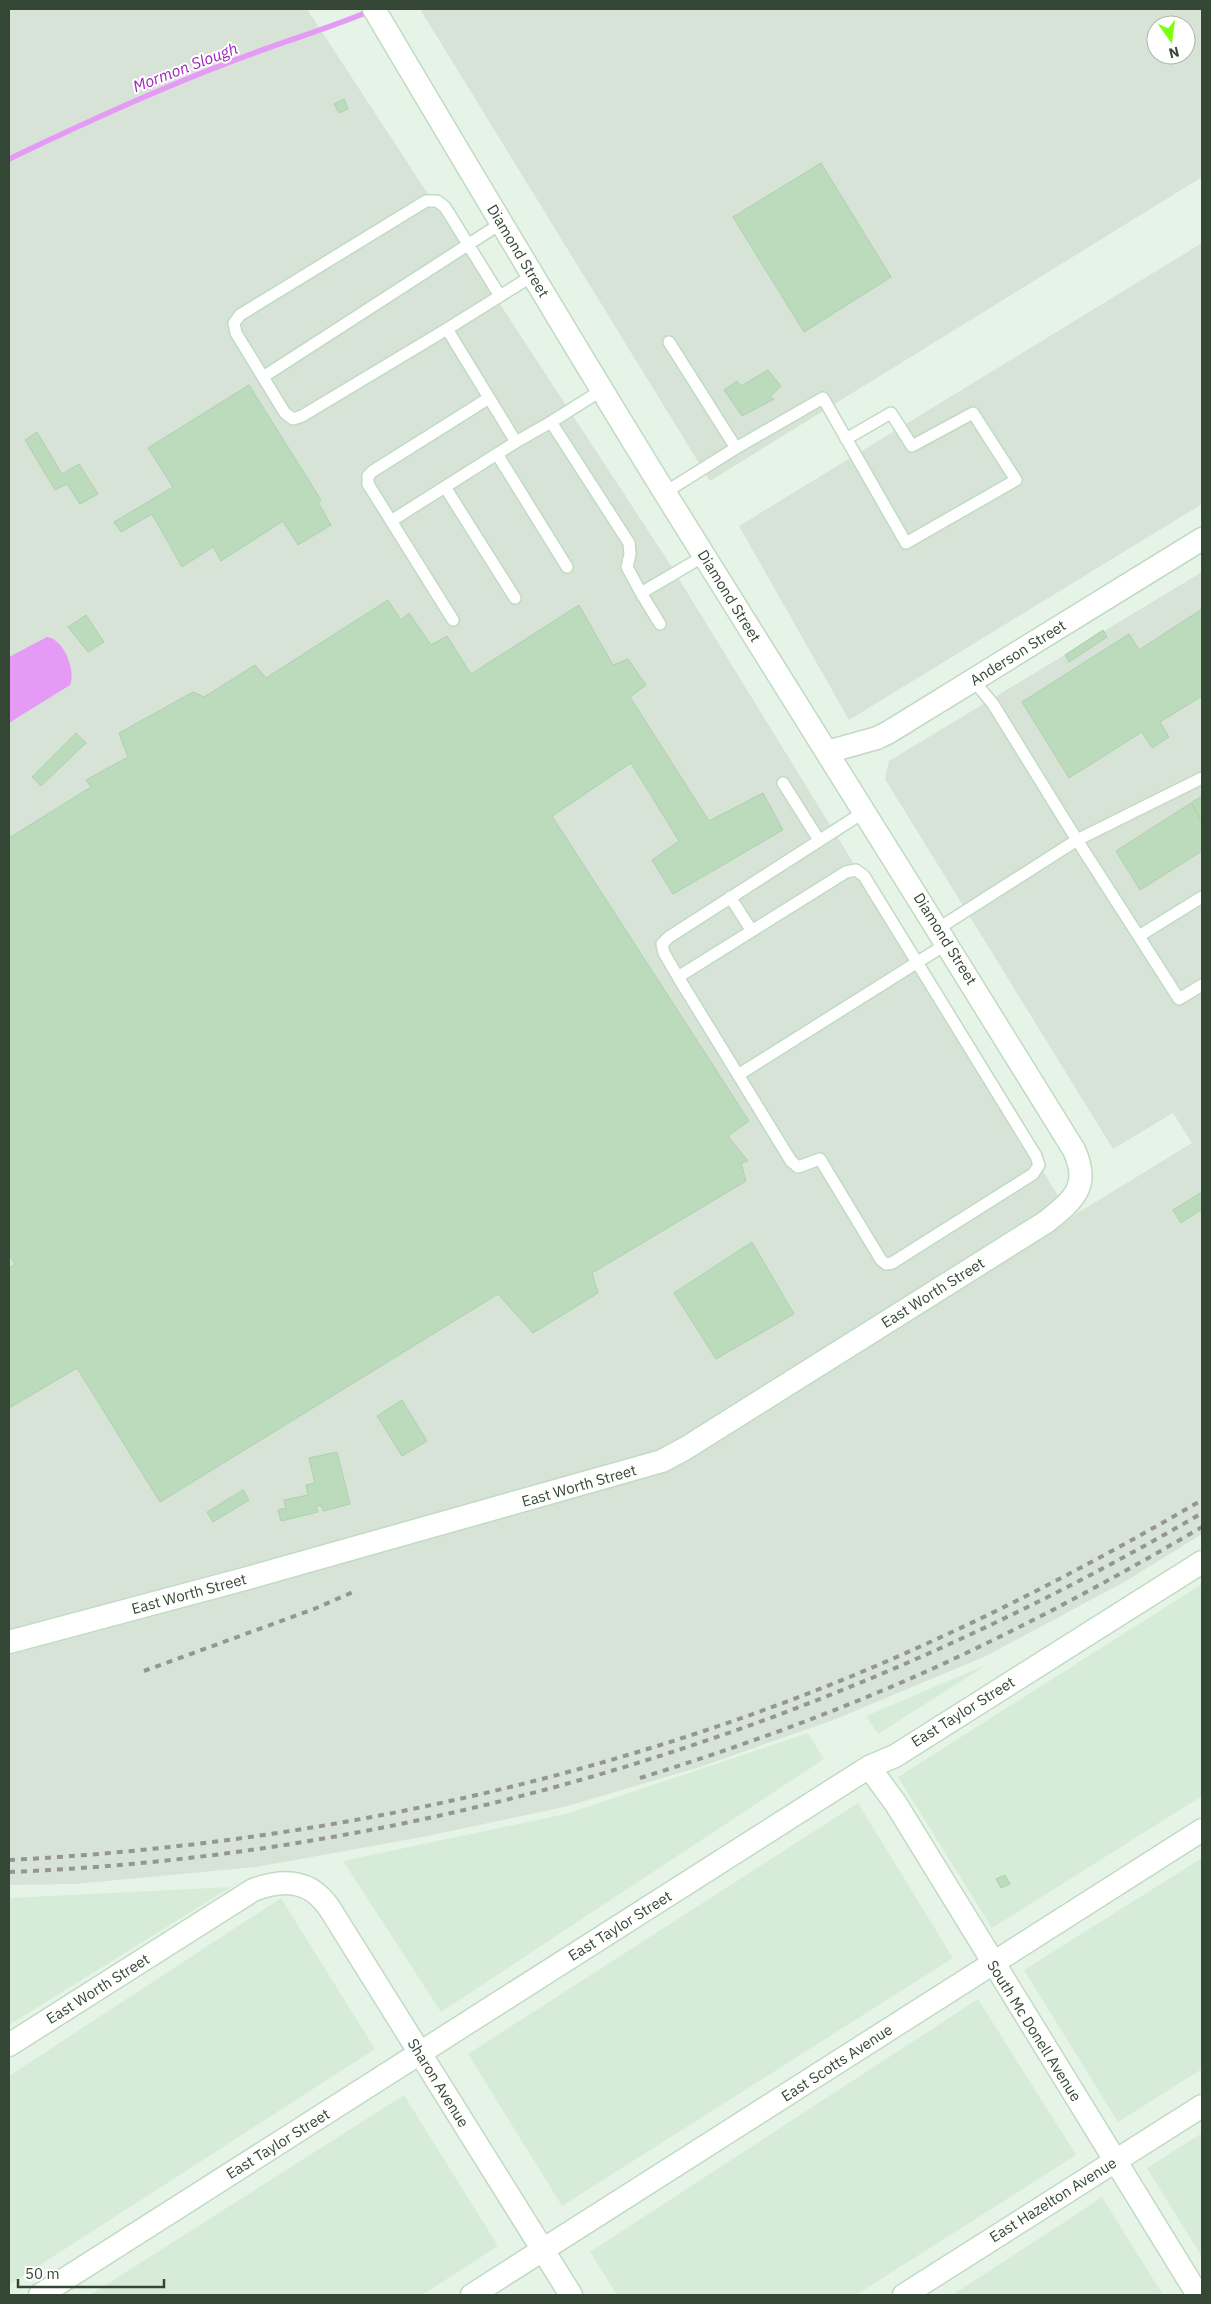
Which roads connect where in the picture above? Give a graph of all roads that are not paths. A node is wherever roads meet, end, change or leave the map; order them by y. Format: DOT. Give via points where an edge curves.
graph roads {
  1 [pos="374,9"];
  2 [pos="500,224"];
  3 [pos="469,246"];
  4 [pos="532,276"];
  5 [pos="500,296"];
  6 [pos="447,329"];
  7 [pos="669,342"];
  8 [pos="263,377"];
  9 [pos="602,390"];
  10 [pos="489,398"];
  11 [pos="551,422"];
  12 [pos="846,439"];
  13 [pos="516,442"];
  14 [pos="736,448"];
  15 [pos="497,454"];
  16 [pos="445,487"];
  17 [pos="664,493"];
  18 [pos="391,521"];
  19 [pos="1202,539"];
  20 [pos="704,556"];
  21 [pos="568,567"];
  22 [pos="641,593"];
  23 [pos="515,598"];
  24 [pos="453,620"];
  25 [pos="660,624"];
  26 [pos="973,680"];
  27 [pos="827,752"];
  28 [pos="1202,778"];
  29 [pos="783,783"];
  30 [pos="864,812"];
  31 [pos="819,840"];
  32 [pos="1077,840"];
  33 [pos="730,897"];
  34 [pos="1202,897"];
  35 [pos="752,931"];
  36 [pos="943,936"];
  37 [pos="1139,936"];
  38 [pos="918,964"];
  39 [pos="678,977"];
  40 [pos="1202,985"];
  41 [pos="738,1075"];
  42 [pos="1079,1184"];
  43 [pos="1202,1562"];
  44 [pos="9,1642"];
  45 [pos="869,1767"];
  46 [pos="1202,1830"];
  47 [pos="295,1884"];
  48 [pos="992,1964"];
  49 [pos="9,2046"];
  50 [pos="420,2053"];
  51 [pos="1202,2106"];
  52 [pos="1115,2161"];
  53 [pos="543,2250"];
  54 [pos="40,2295"];
  55 [pos="472,2295"];
  56 [pos="571,2295"];
  57 [pos="904,2295"];
  58 [pos="1198,2295"];
  1 -- 2 [label="street, Diamond Street"];
  2 -- 3 [label="lane"];
  2 -- 4 [label="street, Diamond Street"];
  3 -- 5 [label="lane"];
  3 -- 8 [label="lane"];
  3 -- 8 [label="lane" via="445,206 437,201 426,201 240,315 234,323 236,333"];
  4 -- 5 [label="lane"];
  4 -- 9 [label="street, Diamond Street"];
  5 -- 6 [label="lane"];
  6 -- 8 [label="lane" via="293,419 285,413"];
  6 -- 10 [label="lane"];
  7 -- 14 [label="lane"];
  9 -- 11 [label="lane"];
  9 -- 17 [label="street, Diamond Street"];
  10 -- 13 [label="lane"];
  10 -- 18 [label="lane" via="368,476 368,484"];
  11 -- 13 [label="lane"];
  11 -- 22 [label="lane" via="629,543 627,568"];
  12 -- 12 [label="lane" via="906,543 1016,480 973,413 912,446 891,412"];
  12 -- 14 [label="lane" via="823,398"];
  13 -- 15 [label="lane"];
  14 -- 17 [label="lane"];
  15 -- 16 [label="lane"];
  15 -- 21 [label="lane"];
  16 -- 18 [label="lane"];
  16 -- 23 [label="lane"];
  17 -- 20 [label="street, Diamond Street"];
  18 -- 24 [label="lane"];
  19 -- 26 [label="street, Anderson Street"];
  20 -- 22 [label="lane"];
  20 -- 27 [label="street, Diamond Street"];
  22 -- 25 [label="lane"];
  26 -- 27 [label="street, Anderson Street" via="883,735"];
  26 -- 32 [label="lane" via="993,704"];
  27 -- 30 [label="street, Diamond Street"];
  28 -- 32 [label="lane"];
  29 -- 31 [label="lane"];
  30 -- 31 [label="lane"];
  30 -- 36 [label="street, Diamond Street"];
  31 -- 33 [label="lane"];
  32 -- 36 [label="lane"];
  32 -- 37 [label="lane"];
  33 -- 35 [label="lane"];
  33 -- 39 [label="lane" via="662,944"];
  34 -- 37 [label="lane"];
  35 -- 38 [label="lane" via="846,872 856,870 864,876"];
  35 -- 39 [label="lane"];
  36 -- 38 [label="lane"];
  36 -- 42 [label="street, Diamond Street" via="1074,1150 1080,1162"];
  37 -- 40 [label="lane" via="1179,999"];
  38 -- 41 [label="lane"];
  38 -- 41 [label="lane" via="1039,1165 1034,1174 892,1263 886,1264 881,1260 820,1159 798,1167 791,1161"];
  39 -- 41 [label="lane"];
  42 -- 44 [label="street, East Worth Street" via="1076,1196 1046,1222 662,1461 258,1576"];
  43 -- 45 [label="street, East Taylor Street" via="895,1756"];
  45 -- 48 [label="street, South Mc Donell Avenue" via="896,1804"];
  45 -- 50 [label="street, East Taylor Street"];
  46 -- 48 [label="street, East Scotts Avenue"];
  47 -- 49 [label="street, East Worth Street" via="253,1890"];
  47 -- 50 [label="street, Sharon Avenue" via="321,1895"];
  48 -- 52 [label="street, South Mc Donell Avenue"];
  48 -- 53 [label="street, East Scotts Avenue"];
  50 -- 53 [label="street, Sharon Avenue"];
  50 -- 54 [label="street, East Taylor Street"];
  51 -- 52 [label="street, East Hazelton Avenue"];
  52 -- 57 [label="street, East Hazelton Avenue"];
  52 -- 58 [label="street, South Mc Donell Avenue"];
  53 -- 55 [label="street, East Scotts Avenue"];
  53 -- 56 [label="street, Sharon Avenue"];
}
